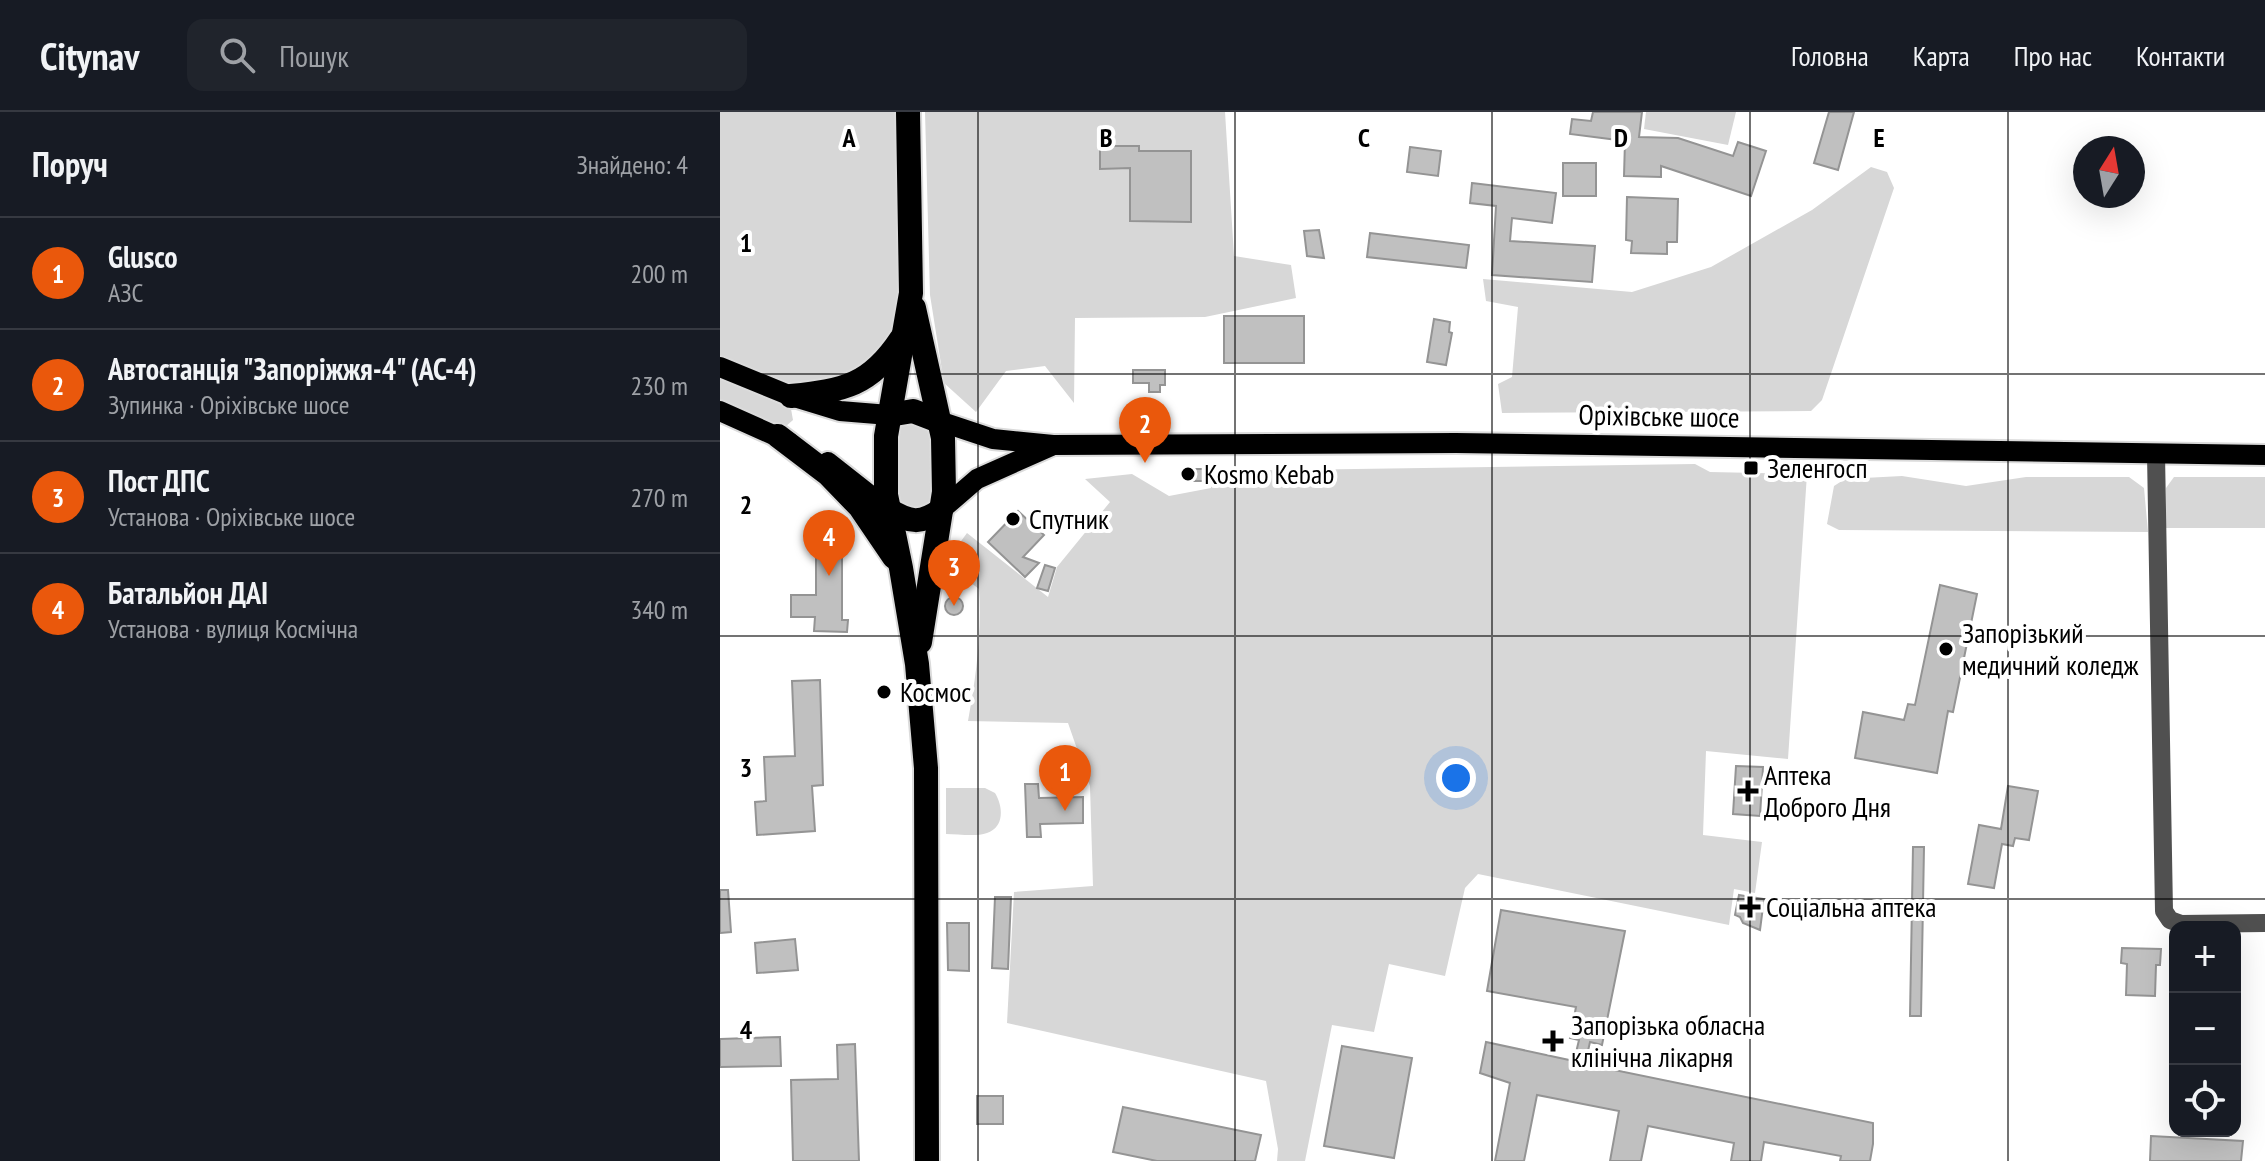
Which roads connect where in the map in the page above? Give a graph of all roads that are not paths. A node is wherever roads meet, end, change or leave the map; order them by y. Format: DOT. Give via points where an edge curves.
graph roads {
  1 [pos="908,112"];
  2 [pos="911,293"];
  3 [pos="905,334"];
  4 [pos="720,367"];
  5 [pos="791,396"];
  6 [pos="720,411"];
  7 [pos="889,415"];
  8 [pos="939,421"];
  9 [pos="778,436"];
  10 [pos="1053,445"];
  11 [pos="2156,454"];
  12 [pos="2265,455"];
  13 [pos="889,510"];
  14 [pos="941,510"];
  15 [pos="901,568"];
  16 [pos="917,664"];
  17 [pos="2265,923"];
  18 [pos="927,1161"];
  1 -- 2 [label="highway"];
  2 -- 3 [label="highway"];
  2 -- 8 [label="highway"];
  3 -- 5 [label="highway" via="887,360 864,379 835,391"];
  3 -- 7 [label="highway"];
  4 -- 5 [label="main road"];
  5 -- 7 [label="main road" via="840,411"];
  6 -- 9 [label="main road"];
  7 -- 8 [label="highway" via="913,411"];
  7 -- 13 [label="highway"];
  8 -- 10 [label="main road, Оріхівське шосе" via="993,439"];
  8 -- 14 [label="highway"];
  9 -- 13 [label="main road" via="831,464"];
  9 -- 15 [label="highway" via="828,474 860,507"];
  10 -- 11 [label="main road, Оріхівське шосе" via="1456,443"];
  10 -- 14 [label="main road, Оріхівське шосе" via="977,479"];
  11 -- 12 [label="main road, Оріхівське шосе"];
  11 -- 17 [label="street" via="2164,911 2181,924"];
  13 -- 14 [label="highway" via="915,522"];
  13 -- 15 [label="highway"];
  14 -- 16 [label="highway"];
  15 -- 16 [label="highway"];
  16 -- 18 [label="highway" via="926,768"];
}
